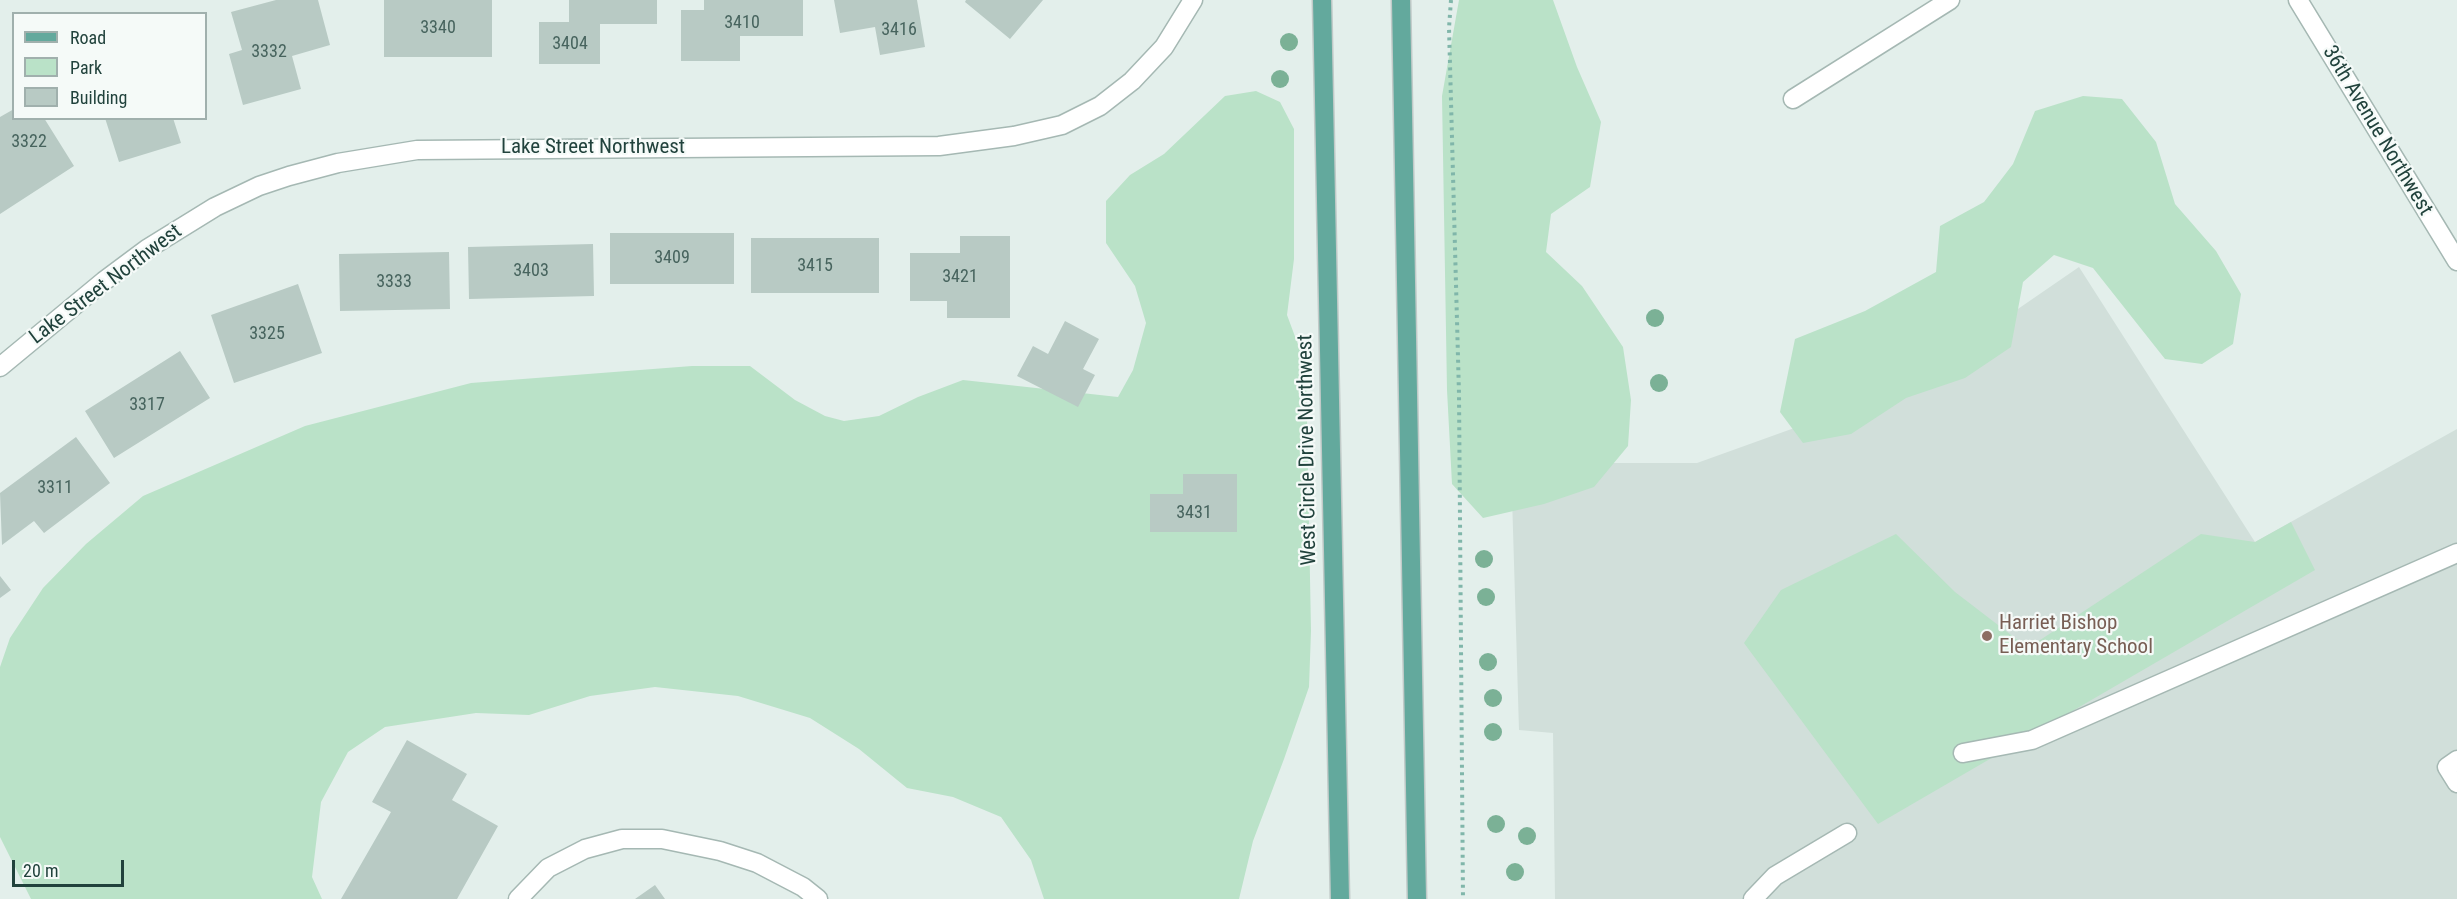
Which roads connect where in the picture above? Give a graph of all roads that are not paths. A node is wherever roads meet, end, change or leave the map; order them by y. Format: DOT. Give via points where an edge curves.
graph roads {
  1 [pos="1193,0"];
  2 [pos="1322,0"];
  3 [pos="1401,0"];
  4 [pos="1950,0"];
  5 [pos="2298,0"];
  6 [pos="1793,99"];
  7 [pos="2457,261"];
  8 [pos="0,367"];
  9 [pos="2457,553"];
  10 [pos="1963,753"];
  11 [pos="2457,760"];
  12 [pos="2457,783"];
  13 [pos="1847,833"];
  14 [pos="518,899"];
  15 [pos="818,899"];
  16 [pos="1340,899"];
  17 [pos="1417,899"];
  18 [pos="1754,899"];
  1 -- 8 [label="street, Lake Street Northwest" via="1164,47 1132,81 1100,106 1062,125 1014,136 939,146 417,150 289,176 214,207 147,249"];
  2 -- 16 [label="main road, West Circle Drive Northwest"];
  3 -- 17 [label="main road"];
  4 -- 6 [label="street"];
  5 -- 7 [label="street, 36th Avenue Northwest"];
  9 -- 10 [label="street" via="2032,740"];
  11 -- 12 [label="street" via="2447,767"];
  13 -- 18 [label="street" via="1775,876"];
  14 -- 15 [label="street" via="549,868 585,849 622,838 662,839 720,851 757,863"];
}
